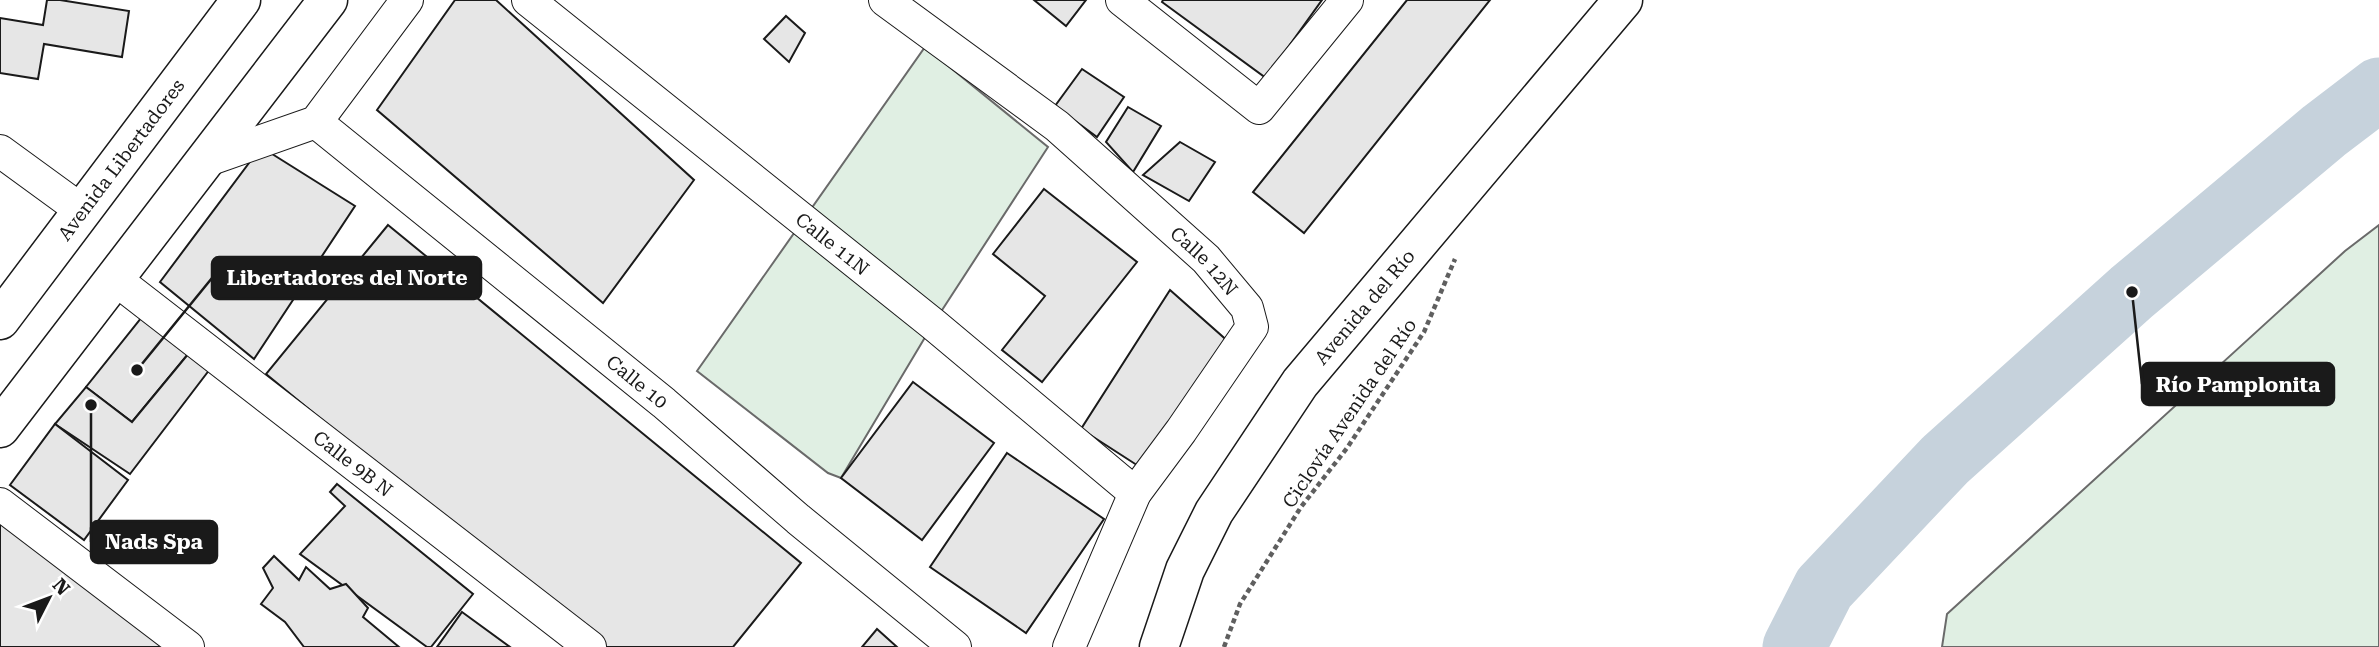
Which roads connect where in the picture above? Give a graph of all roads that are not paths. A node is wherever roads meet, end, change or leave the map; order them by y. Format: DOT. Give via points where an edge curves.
graph roads {
  1 [pos="241,0"];
  2 [pos="328,0"];
  3 [pos="407,0"];
  4 [pos="528,0"];
  5 [pos="886,0"];
  6 [pos="1122,0"];
  7 [pos="1347,0"];
  8 [pos="1623,0"];
  9 [pos="316,122"];
  10 [pos="0,151"];
  11 [pos="205,161"];
  12 [pos="81,210"];
  13 [pos="115,279"];
  14 [pos="0,320"];
  15 [pos="0,428"];
  16 [pos="1135,493"];
  17 [pos="0,503"];
  18 [pos="188,647"];
  19 [pos="590,647"];
  20 [pos="955,647"];
  21 [pos="1069,647"];
  22 [pos="1159,647"];
  1 -- 12 [label="main road, Avenida Libertadores"];
  2 -- 11 [label="main road"];
  3 -- 9 [label="street"];
  4 -- 16 [label="street, Calle 11N" via="933,324"];
  5 -- 16 [label="street, Calle 12N" via="1057,127 1206,259 1247,308 1252,327"];
  6 -- 7 [label="street" via="1259,108"];
  8 -- 22 [label="main road, Avenida del Río" via="1300,383 1214,512 1185,570"];
  9 -- 11 [label="street"];
  9 -- 20 [label="street, Calle 10" via="664,403"];
  10 -- 12 [label="street"];
  11 -- 13 [label="main road"];
  12 -- 14 [label="main road, Avenida Libertadores"];
  13 -- 15 [label="main road"];
  13 -- 19 [label="street, Calle 9B N"];
  16 -- 21 [label="street, Calle 12N"];
  17 -- 18 [label="street"];
}
